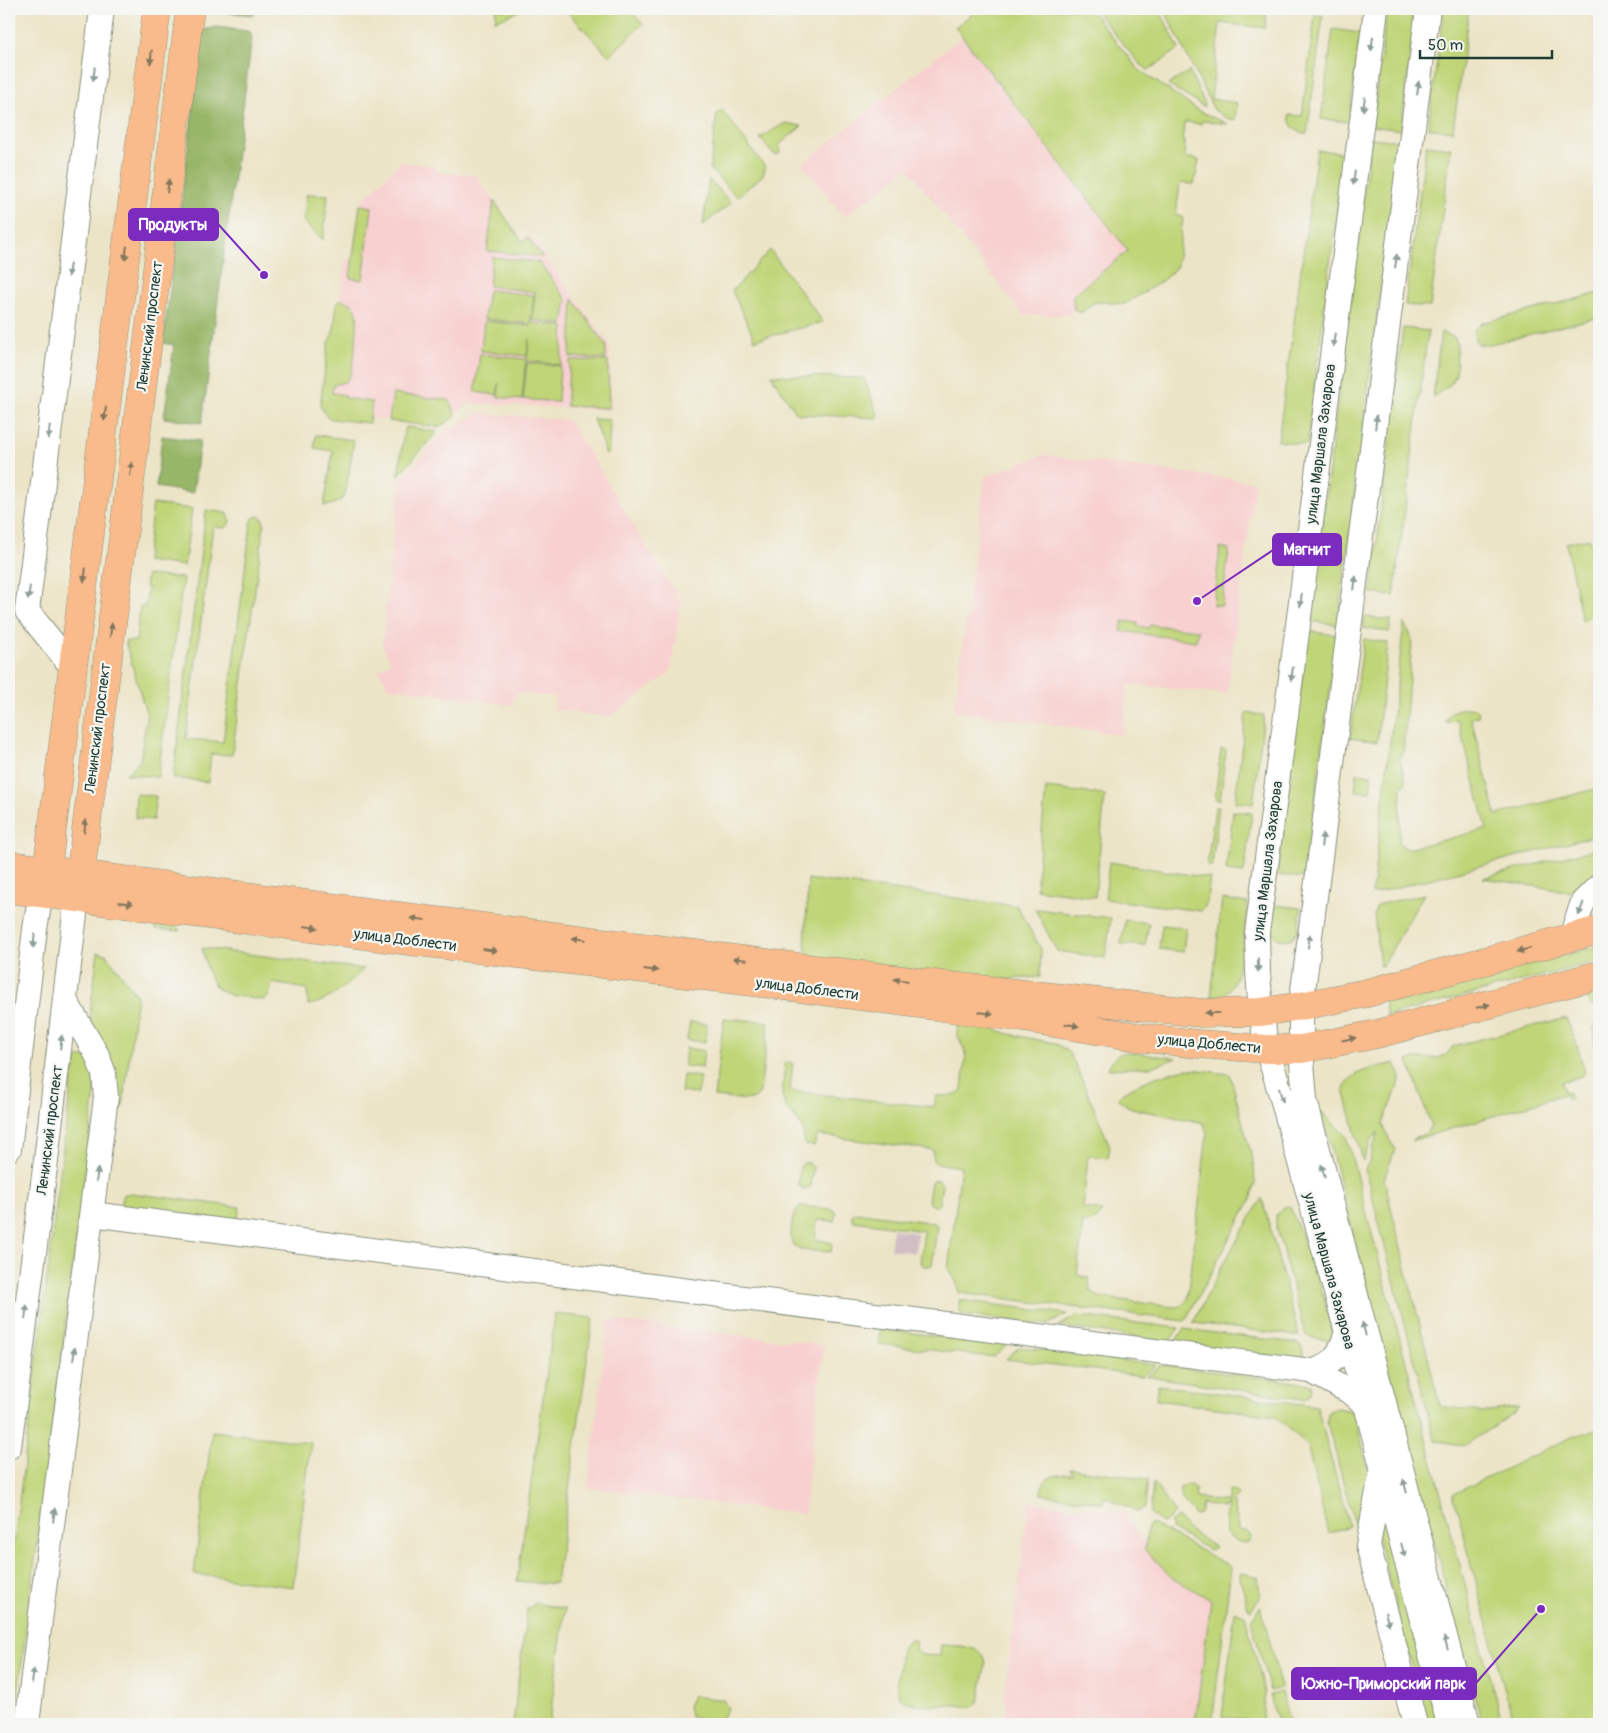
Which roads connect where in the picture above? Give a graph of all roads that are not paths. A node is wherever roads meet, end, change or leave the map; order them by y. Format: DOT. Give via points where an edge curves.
graph roads {
  1 [pos="102,9"];
  2 [pos="157,9"];
  3 [pos="190,9"];
  4 [pos="1376,9"];
  5 [pos="1428,9"];
  6 [pos="73,668"];
  7 [pos="9,865"];
  8 [pos="44,881"];
  9 [pos="78,886"];
  10 [pos="1599,886"];
  11 [pos="9,889"];
  12 [pos="1599,930"];
  13 [pos="1571,938"];
  14 [pos="1599,975"];
  15 [pos="66,1002"];
  16 [pos="1301,1006"];
  17 [pos="1261,1012"];
  18 [pos="1267,1049"];
  19 [pos="1301,1049"];
  20 [pos="11,1110"];
  21 [pos="9,1149"];
  22 [pos="92,1214"];
  23 [pos="1347,1332"];
  24 [pos="1314,1372"];
  25 [pos="1365,1404"];
  26 [pos="9,1447"];
  27 [pos="1382,1469"];
  28 [pos="27,1724"];
  29 [pos="1415,1724"];
  30 [pos="1449,1724"];
  31 [pos="1468,1724"];
  1 -- 6 [label="street, one-way" via="27,611"];
  2 -- 6 [label="main road, one-way"];
  9 -- 3 [label="main road, Ленинский проспект, one-way"];
  4 -- 17 [label="street, улица Маршала Захарова, one-way" via="1257,933"];
  16 -- 5 [label="street, улица Маршала Захарова, one-way"];
  6 -- 8 [label="main road"];
  7 -- 8 [label="main road, улица Доблести"];
  8 -- 9 [label="main road, улица Доблести"];
  8 -- 11 [label="main road, улица Доблести"];
  8 -- 20 [label="street, one-way"];
  9 -- 15 [label="street, Ленинский проспект"];
  17 -- 9 [label="main road, улица Доблести, one-way" via="1202,1013"];
  9 -- 18 [label="main road, улица Доблести, one-way" via="401,939 1024,1018 1137,1037"];
  10 -- 13 [label="street, one-way" via="1583,902"];
  12 -- 13 [label="main road, улица Доблести"];
  13 -- 16 [label="main road, улица Доблести, one-way" via="1368,992"];
  19 -- 14 [label="main road, улица Доблести, one-way" via="1377,1034"];
  22 -- 15 [label="street, one-way" via="106,1097 104,1074 97,1055"];
  26 -- 15 [label="street, Ленинский проспект, one-way"];
  16 -- 17 [label="main road, улица Доблести"];
  16 -- 19 [label="street, улица Маршала Захарова"];
  17 -- 18 [label="street, улица Маршала Захарова"];
  18 -- 19 [label="main road, улица Доблести"];
  18 -- 23 [label="street, улица Маршала Захарова, one-way"];
  31 -- 19 [label="street, улица Маршала Захарова, one-way" via="1305,1100"];
  20 -- 21 [label="street"];
  22 -- 24 [label="street"];
  28 -- 22 [label="street, one-way"];
  23 -- 24 [label="street" via="1338,1356"];
  23 -- 25 [label="street, улица Маршала Захарова"];
  24 -- 25 [label="street"];
  25 -- 27 [label="street, улица Маршала Захарова"];
  27 -- 29 [label="street, one-way" via="1368,1545"];
  27 -- 30 [label="street, улица Маршала Захарова, one-way"];
}
